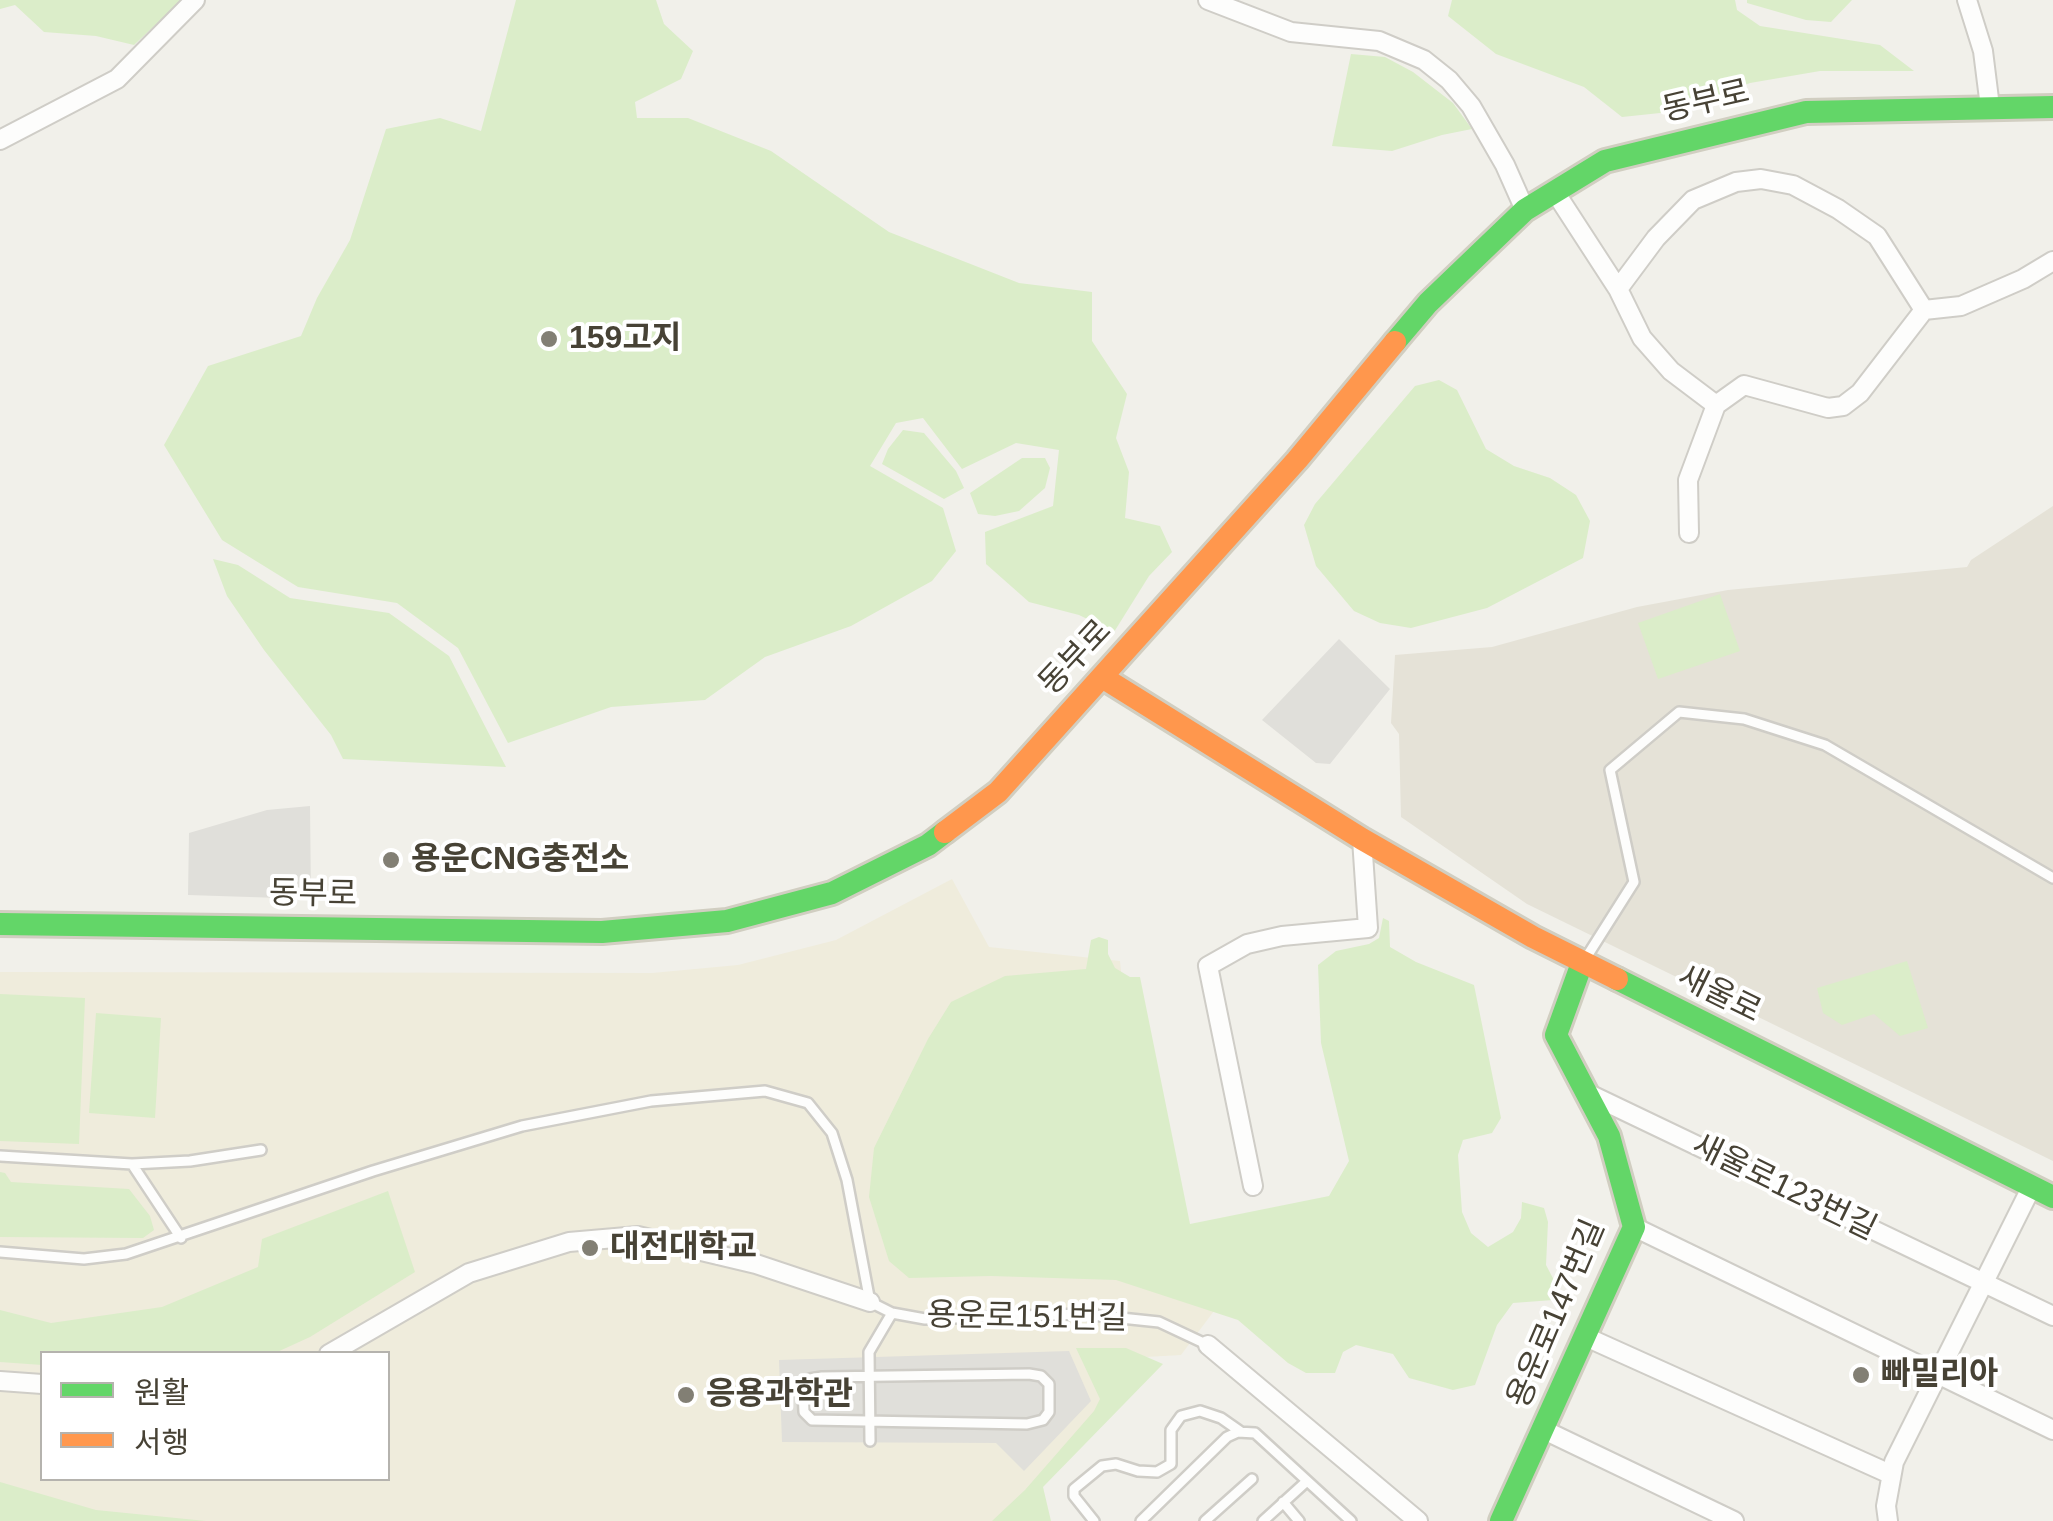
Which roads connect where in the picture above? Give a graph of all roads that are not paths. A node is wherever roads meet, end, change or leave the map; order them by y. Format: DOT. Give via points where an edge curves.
graph roads {
  1 [pos="195,0"];
  2 [pos="1208,0"];
  3 [pos="1967,0"];
  4 [pos="1990,107"];
  5 [pos="2053,107"];
  6 [pos="0,140"];
  7 [pos="1555,192"];
  8 [pos="1525,210"];
  9 [pos="2053,261"];
  10 [pos="1618,290"];
  11 [pos="1924,310"];
  12 [pos="1716,405"];
  13 [pos="1689,533"];
  14 [pos="1102,677"];
  15 [pos="1362,839"];
  16 [pos="2053,878"];
  17 [pos="0,924"];
  18 [pos="1582,963"];
  19 [pos="1585,1092"];
  20 [pos="262,1150"];
  21 [pos="0,1156"];
  22 [pos="132,1164"];
  23 [pos="1253,1186"];
  24 [pos="2042,1192"];
  25 [pos="1634,1228"];
  26 [pos="181,1238"];
  27 [pos="0,1252"];
  28 [pos="1984,1283"];
  29 [pos="870,1302"];
  30 [pos="892,1313"];
  31 [pos="2053,1316"];
  32 [pos="1586,1338"];
  33 [pos="1208,1344"];
  34 [pos="335,1351"];
  35 [pos="1938,1375"];
  36 [pos="869,1376"];
  37 [pos="0,1381"];
  38 [pos="40,1384"];
  39 [pos="870,1421"];
  40 [pos="1544,1430"];
  41 [pos="2053,1430"];
  42 [pos="1241,1432"];
  43 [pos="870,1441"];
  44 [pos="1890,1474"];
  45 [pos="1252,1478"];
  46 [pos="1307,1480"];
  47 [pos="1283,1502"];
  48 [pos="1415,1520"];
  49 [pos="1094,1521"];
  50 [pos="1140,1521"];
  51 [pos="1205,1521"];
  52 [pos="1263,1521"];
  53 [pos="1300,1521"];
  54 [pos="1352,1521"];
  55 [pos="1366,1521"];
  56 [pos="1501,1521"];
  57 [pos="1734,1521"];
  58 [pos="1888,1521"];
  1 -- 6 [label="street" via="116,79"];
  2 -- 8 [label="street" via="1291,32 1379,42 1424,60 1471,106"];
  3 -- 4 [label="street"];
  4 -- 5 [label="main road, 동부로"];
  4 -- 7 [label="main road, 동부로" via="1806,112 1604,162"];
  7 -- 8 [label="main road, 동부로"];
  7 -- 10 [label="street"];
  8 -- 14 [label="main road, 동부로" via="1428,303"];
  9 -- 11 [label="street" via="1961,306"];
  10 -- 11 [label="street" via="1692,200 1761,179 1793,185 1876,236"];
  10 -- 12 [label="street" via="1642,338"];
  11 -- 12 [label="street" via="1843,406 1828,408 1744,384"];
  12 -- 13 [label="street" via="1688,480"];
  14 -- 15 [label="main road, 새울로"];
  14 -- 17 [label="main road, 동부로" via="998,792 928,844 832,892 727,921 602,932"];
  15 -- 18 [label="main road, 새울로"];
  15 -- 23 [label="street" via="1368,928 1247,944 1208,966"];
  16 -- 18 [label="lane" via="1826,745 1744,720 1679,712 1610,770 1634,882"];
  18 -- 19 [label="main road, 용운로147번길" via="1556,1035"];
  18 -- 24 [label="main road, 새울로"];
  19 -- 25 [label="main road, 용운로147번길" via="1609,1136"];
  19 -- 28 [label="street, 새울로123번길"];
  20 -- 22 [label="lane"];
  21 -- 22 [label="lane"];
  22 -- 26 [label="lane"];
  24 -- 28 [label="street"];
  25 -- 32 [label="main road, 용운로147번길"];
  25 -- 35 [label="street"];
  26 -- 27 [label="lane" via="84,1258"];
  26 -- 29 [label="lane" via="522,1126 651,1101 766,1091 808,1104 832,1133"];
  28 -- 31 [label="street, 새울로123번길"];
  28 -- 35 [label="street"];
  29 -- 30 [label="lane, 용운로151번길"];
  29 -- 34 [label="street" via="738,1259 638,1236 569,1242 469,1273"];
  30 -- 33 [label="lane, 용운로151번길" via="925,1319 1082,1314 1159,1322"];
  30 -- 36 [label="lane" via="869,1352"];
  32 -- 40 [label="main road, 용운로147번길"];
  32 -- 44 [label="street"];
  33 -- 48 [label="street, 용운로151번길"];
  35 -- 41 [label="street"];
  35 -- 44 [label="street"];
  36 -- 39 [label="lane"];
  36 -- 39 [label="lane" via="810,1379 803,1390 804,1412 812,1420"];
  36 -- 39 [label="lane" via="1028,1374 1049,1384 1049,1412 1027,1424"];
  37 -- 38 [label="street"];
  39 -- 43 [label="lane"];
  40 -- 56 [label="main road, 용운로147번길"];
  40 -- 57 [label="street"];
  42 -- 46 [label="lane" via="1255,1433"];
  42 -- 49 [label="lane" via="1200,1411 1180,1416 1171,1430 1170,1464 1157,1472 1102,1466 1074,1490"];
  42 -- 50 [label="lane" via="1228,1436"];
  44 -- 58 [label="street"];
  45 -- 51 [label="lane"];
  46 -- 47 [label="lane"];
  46 -- 54 [label="lane"];
  47 -- 52 [label="lane"];
  47 -- 53 [label="lane"];
  54 -- 55 [label="lane"];
}
